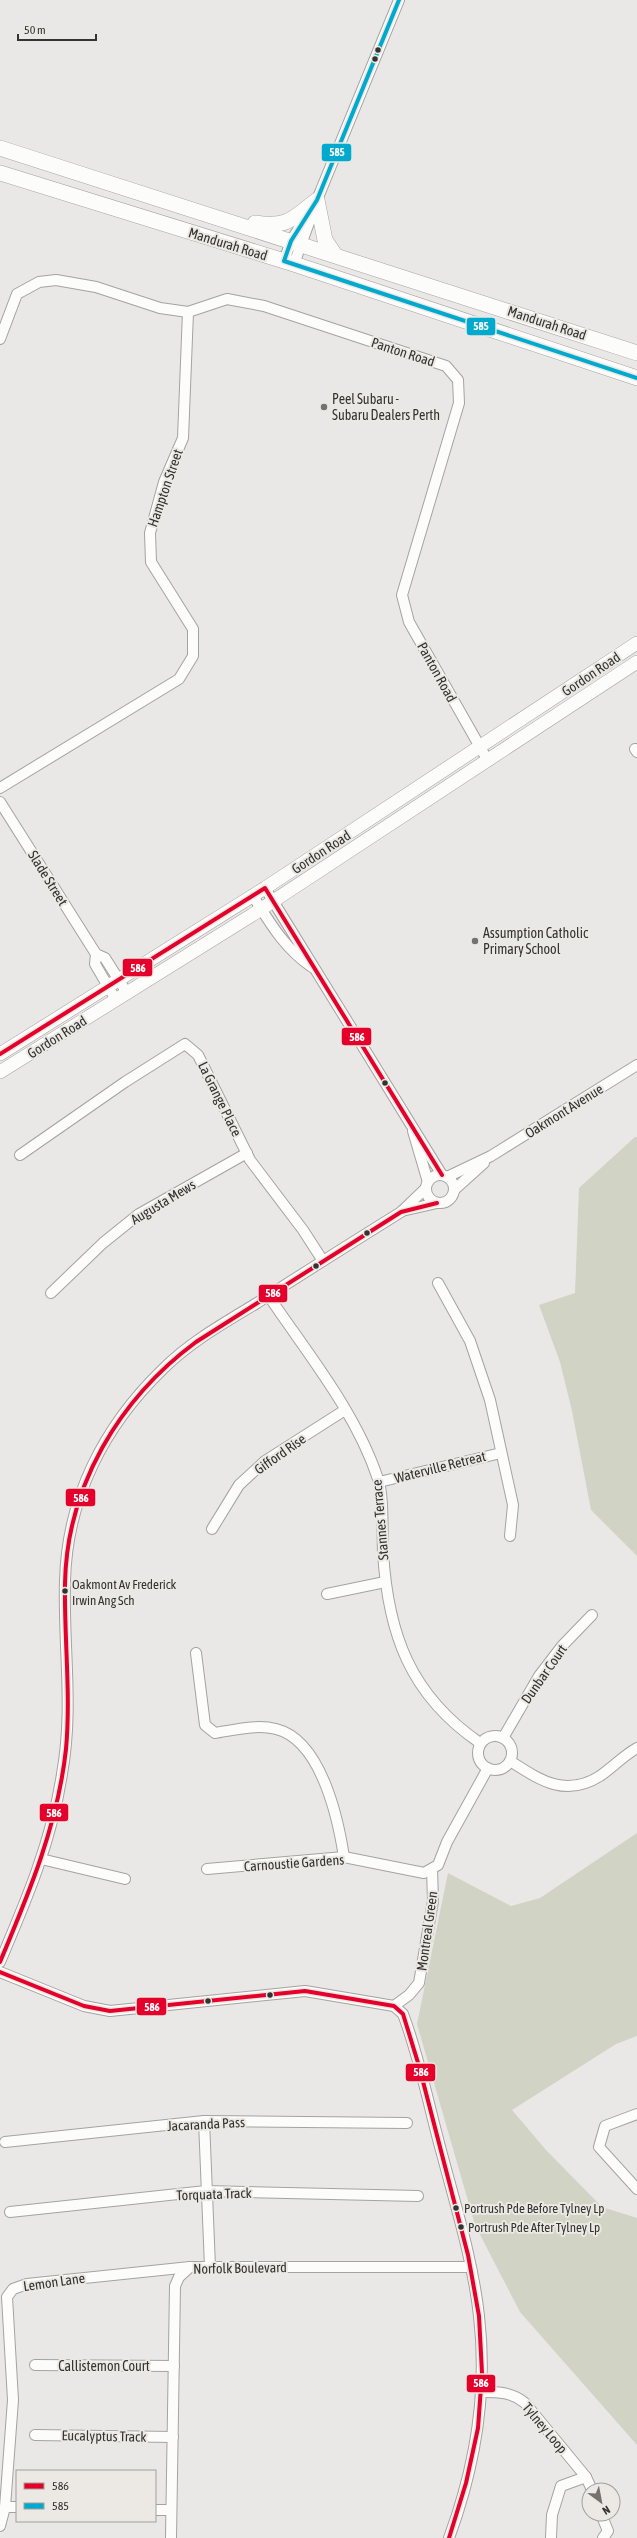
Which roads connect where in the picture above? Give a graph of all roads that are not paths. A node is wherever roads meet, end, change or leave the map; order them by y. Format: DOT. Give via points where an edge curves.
graph roads {
  1 [pos="399,0"];
  2 [pos="0,148"];
  3 [pos="0,173"];
  4 [pos="317,200"];
  5 [pos="223,219"];
  6 [pos="296,242"];
  7 [pos="335,255"];
  8 [pos="289,263"];
  9 [pos="188,312"];
  10 [pos="0,339"];
  11 [pos="637,352"];
  12 [pos="637,378"];
  13 [pos="637,643"];
  14 [pos="637,662"];
  15 [pos="479,748"];
  16 [pos="488,761"];
  17 [pos="0,788"];
  18 [pos="0,802"];
  19 [pos="265,888"];
  20 [pos="253,896"];
  21 [pos="273,900"];
  22 [pos="261,909"];
  23 [pos="96,954"];
  24 [pos="313,968"];
  25 [pos="119,979"];
  26 [pos="108,987"];
  27 [pos="127,992"];
  28 [pos="116,1000"];
  29 [pos="0,1054"];
  30 [pos="637,1065"];
  31 [pos="0,1072"];
  32 [pos="412,1125"];
  33 [pos="247,1153"];
  34 [pos="20,1156"];
  35 [pos="491,1156"];
  36 [pos="444,1176"];
  37 [pos="427,1185"];
  38 [pos="454,1190"];
  39 [pos="437,1203"];
  40 [pos="401,1212"];
  41 [pos="323,1261"];
  42 [pos="438,1283"];
  43 [pos="51,1293"];
  44 [pos="268,1295"];
  45 [pos="345,1410"];
  46 [pos="501,1453"];
  47 [pos="379,1482"];
  48 [pos="212,1529"];
  49 [pos="510,1536"];
  50 [pos="385,1582"];
  51 [pos="327,1594"];
  52 [pos="592,1615"];
  53 [pos="196,1653"];
  54 [pos="503,1738"];
  55 [pos="480,1743"];
  56 [pos="637,1748"];
  57 [pos="510,1761"];
  58 [pos="488,1768"];
  59 [pos="344,1857"];
  60 [pos="41,1859"];
  61 [pos="432,1868"];
  62 [pos="207,1869"];
  63 [pos="125,1879"];
  64 [pos="0,1962"];
  65 [pos="0,1972"];
  66 [pos="394,2006"];
  67 [pos="637,2114"];
  68 [pos="204,2122"];
  69 [pos="408,2123"];
  70 [pos="5,2142"];
  71 [pos="637,2189"];
  72 [pos="206,2192"];
  73 [pos="418,2196"];
  74 [pos="10,2212"];
  75 [pos="190,2267"];
  76 [pos="210,2267"];
  77 [pos="470,2267"];
  78 [pos="35,2365"];
  79 [pos="174,2366"];
  80 [pos="482,2392"];
  81 [pos="34,2435"];
  82 [pos="173,2438"];
  83 [pos="586,2477"];
  84 [pos="588,2482"];
  85 [pos="5,2507"];
  86 [pos="16,2507"];
  87 [pos="156,2510"];
  88 [pos="171,2510"];
  89 [pos="604,2522"];
  90 [pos="0,2526"];
  91 [pos="171,2538"];
  92 [pos="449,2538"];
  93 [pos="552,2538"];
  94 [pos="603,2538"];
  1 -- 4 [label="street"];
  2 -- 5 [label="highway, Mandurah Road"];
  3 -- 8 [label="highway, Mandurah Road"];
  4 -- 5 [label="highway" via="287,223 273,226"];
  4 -- 6 [label="street"];
  4 -- 7 [label="highway" via="325,240"];
  5 -- 6 [label="highway, Mandurah Road"];
  6 -- 7 [label="highway, Mandurah Road"];
  6 -- 8 [label="street"];
  7 -- 11 [label="highway, Mandurah Road"];
  8 -- 12 [label="highway, Mandurah Road"];
  9 -- 10 [label="street, Panton Road" via="160,308 96,287 56,280 39,282 17,294"];
  9 -- 15 [label="street, Panton Road" via="227,299 264,306 446,366 458,380 459,403 402,594 409,622"];
  9 -- 17 [label="street, Hampton Street" via="183,438 164,482 150,533 151,562 193,629 193,656 179,679"];
  13 -- 15 [label="main road, Gordon Road"];
  14 -- 16 [label="main road, Gordon Road"];
  15 -- 16 [label="street, Panton Road"];
  15 -- 19 [label="main road, Gordon Road"];
  16 -- 21 [label="main road, Gordon Road"];
  18 -- 23 [label="street, Slade Street"];
  19 -- 20 [label="main road, Gordon Road"];
  19 -- 21 [label="street"];
  20 -- 22 [label="street"];
  20 -- 25 [label="main road, Gordon Road"];
  21 -- 22 [label="main road, Gordon Road"];
  21 -- 24 [label="street"];
  22 -- 24 [label="street" via="281,939 298,958"];
  22 -- 27 [label="main road, Gordon Road"];
  23 -- 25 [label="street, Slade Street" via="105,958"];
  23 -- 26 [label="street, Slade Street" via="95,964"];
  24 -- 32 [label="street"];
  25 -- 26 [label="main road, Gordon Road"];
  25 -- 27 [label="street, Slade Street"];
  26 -- 28 [label="street, Slade Street"];
  26 -- 29 [label="main road, Gordon Road"];
  27 -- 28 [label="main road, Gordon Road"];
  28 -- 31 [label="main road, Gordon Road"];
  30 -- 35 [label="street, Oakmont Avenue"];
  32 -- 36 [label="street"];
  32 -- 37 [label="street"];
  33 -- 34 [label="street, La Grange Place" via="198,1055 185,1044 125,1082"];
  33 -- 41 [label="street, La Grange Place"];
  33 -- 43 [label="street, Augusta Mews" via="139,1214"];
  35 -- 36 [label="street, Oakmont Avenue"];
  35 -- 38 [label="street, Oakmont Avenue"];
  36 -- 37 [label="street" via="434,1177"];
  36 -- 38 [label="street" via="452,1182"];
  37 -- 39 [label="street" via="428,1196"];
  37 -- 40 [label="street"];
  38 -- 39 [label="street" via="447,1202"];
  39 -- 40 [label="street"];
  40 -- 41 [label="street"];
  41 -- 44 [label="street"];
  42 -- 46 [label="street, Waterville Retreat" via="470,1341 490,1400"];
  44 -- 45 [label="street, Stannes Terrace"];
  44 -- 60 [label="street" via="198,1339 164,1368 126,1410 85,1480 75,1508 66,1559 68,1726 63,1768"];
  45 -- 47 [label="street, Stannes Terrace" via="372,1460"];
  45 -- 48 [label="street, Gifford Rise" via="265,1461 239,1485"];
  46 -- 47 [label="street, Waterville Retreat"];
  46 -- 49 [label="street, Waterville Retreat" via="512,1504"];
  47 -- 50 [label="street, Stannes Terrace"];
  50 -- 51 [label="street"];
  50 -- 55 [label="street, Stannes Terrace" via="396,1633 416,1680 446,1718"];
  52 -- 54 [label="street, Dunbar Court" via="562,1646 539,1676"];
  53 -- 59 [label="street" via="205,1725 215,1733 249,1728 276,1729 296,1739 312,1760 330,1793"];
  54 -- 55 [label="street" via="492,1736"];
  54 -- 57 [label="street" via="512,1749"];
  55 -- 58 [label="street" via="478,1757"];
  56 -- 57 [label="street" via="600,1776 578,1785 559,1787 543,1781"];
  57 -- 58 [label="street" via="500,1769"];
  58 -- 61 [label="street" via="447,1842 438,1865"];
  59 -- 61 [label="street, Carnoustie Gardens" via="424,1873"];
  59 -- 62 [label="street, Carnoustie Gardens"];
  60 -- 63 [label="street"];
  60 -- 64 [label="street"];
  61 -- 66 [label="street, Montreal Green" via="433,1901 419,1983 409,1995"];
  65 -- 66 [label="street" via="84,2006 110,2011 305,1991"];
  66 -- 77 [label="street" via="403,2014 409,2030"];
  67 -- 71 [label="street" via="606,2126 599,2148"];
  68 -- 69 [label="street, Jacaranda Pass"];
  68 -- 70 [label="street, Jacaranda Pass"];
  68 -- 72 [label="street"];
  72 -- 73 [label="street, Torquata Track"];
  72 -- 74 [label="street, Torquata Track"];
  72 -- 76 [label="street"];
  75 -- 76 [label="street, Norfolk Boulevard"];
  75 -- 79 [label="street, Norfolk Boulevard" via="182,2272 175,2286"];
  75 -- 85 [label="street, Lemon Lane" via="27,2284 13,2289 7,2297 13,2400"];
  76 -- 77 [label="street, Norfolk Boulevard"];
  77 -- 80 [label="street" via="479,2314"];
  78 -- 79 [label="street, Callistemon Court"];
  79 -- 82 [label="street, Norfolk Boulevard"];
  80 -- 83 [label="street, Tylney Loop" via="506,2392 518,2397"];
  80 -- 92 [label="street" via="478,2433 465,2494"];
  81 -- 82 [label="street, Eucalyptus Track"];
  82 -- 88 [label="street, Norfolk Boulevard"];
  83 -- 84 [label="street, Tylney Loop"];
  83 -- 93 [label="street" via="561,2486 552,2515"];
  85 -- 86 [label="street"];
  85 -- 90 [label="street, Lemon Lane"];
  87 -- 88 [label="street"];
  88 -- 91 [label="street, Norfolk Boulevard"];
  89 -- 94 [label="street" via="608,2531"];
}
